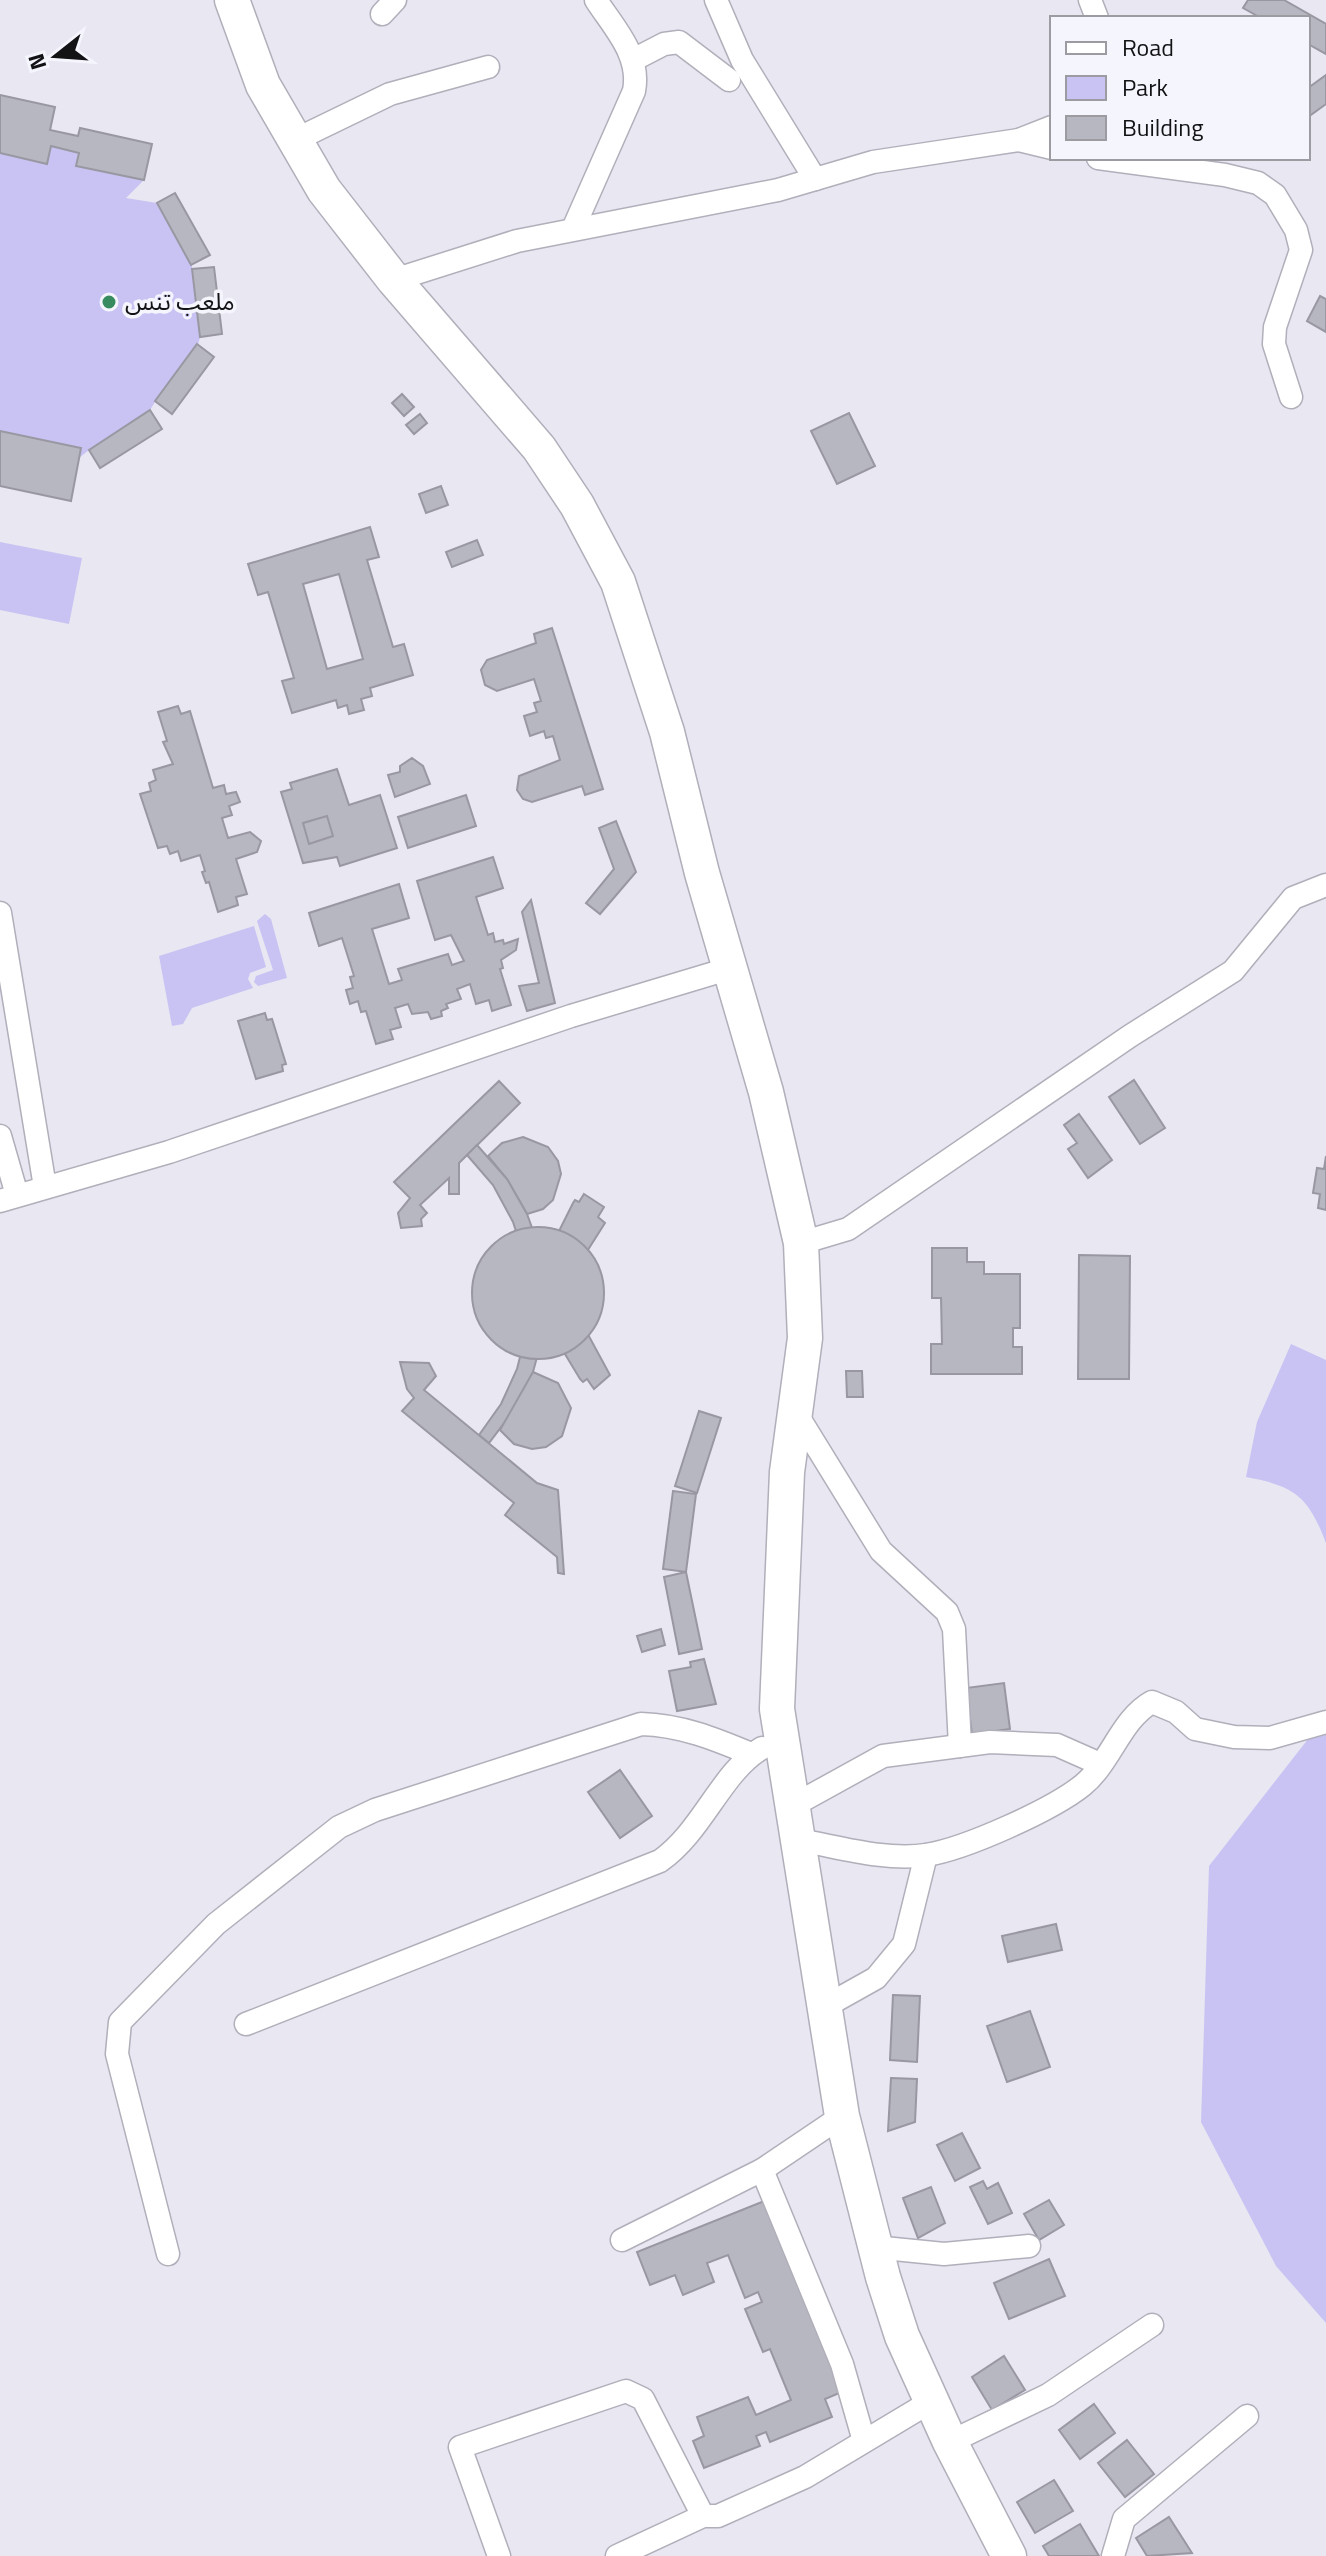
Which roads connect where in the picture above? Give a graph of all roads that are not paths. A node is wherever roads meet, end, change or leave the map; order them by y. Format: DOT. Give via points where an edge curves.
graph roads {
  1 [pos="232,0"];
  2 [pos="596,0"];
  3 [pos="716,0"];
  4 [pos="633,60"];
  5 [pos="488,67"];
  6 [pos="729,80"];
  7 [pos="1050,128"];
  8 [pos="1019,140"];
  9 [pos="293,141"];
  10 [pos="1050,148"];
  11 [pos="1113,160"];
  12 [pos="815,179"];
  13 [pos="573,229"];
  14 [pos="394,280"];
  15 [pos="1291,397"];
  16 [pos="1326,885"];
  17 [pos="0,913"];
  18 [pos="731,968"];
  19 [pos="0,1136"];
  20 [pos="45,1187"];
  21 [pos="8,1198"];
  22 [pos="801,1243"];
  23 [pos="796,1413"];
  24 [pos="1326,1722"];
  25 [pos="782,1737"];
  26 [pos="960,1746"];
  27 [pos="751,1754"];
  28 [pos="1100,1764"];
  29 [pos="794,1805"];
  30 [pos="799,1840"];
  31 [pos="926,1855"];
  32 [pos="826,2006"];
  33 [pos="246,2024"];
  34 [pos="842,2116"];
  35 [pos="762,2170"];
  36 [pos="622,2240"];
  37 [pos="1029,2246"];
  38 [pos="874,2247"];
  39 [pos="168,2254"];
  40 [pos="1152,2325"];
  41 [pos="930,2402"];
  42 [pos="1247,2416"];
  43 [pos="864,2441"];
  44 [pos="950,2442"];
  45 [pos="703,2516"];
  46 [pos="499,2556"];
  47 [pos="617,2556"];
  48 [pos="1009,2556"];
  49 [pos="1113,2556"];
  1 -- 9 [label="main road" via="263,85"];
  2 -- 4 [label="street"];
  3 -- 12 [label="street" via="742,60"];
  4 -- 6 [label="street" via="675,41"];
  4 -- 13 [label="street" via="634,91"];
  5 -- 9 [label="street" via="390,94"];
  7 -- 8 [label="street"];
  8 -- 10 [label="street"];
  8 -- 12 [label="street" via="873,162"];
  9 -- 14 [label="main road"];
  11 -- 15 [label="street" via="1225,175 1258,183 1275,195 1296,230 1301,250 1274,336"];
  12 -- 13 [label="street"];
  13 -- 14 [label="street"];
  14 -- 18 [label="main road" via="539,448 618,582 667,732"];
  16 -- 22 [label="street" via="1293,898 1233,971 848,1229"];
  17 -- 20 [label="street"];
  18 -- 20 [label="street" via="571,1016 180,1149"];
  18 -- 22 [label="main road"];
  19 -- 21 [label="street"];
  20 -- 21 [label="street"];
  22 -- 23 [label="main road" via="805,1338"];
  23 -- 25 [label="main road" via="787,1472 779,1623 777,1709"];
  23 -- 26 [label="street" via="881,1551 947,1612 954,1629"];
  24 -- 28 [label="street" via="1270,1738 1234,1737 1195,1729 1176,1712 1152,1702 1135,1712"];
  25 -- 27 [label="street"];
  25 -- 29 [label="main road"];
  26 -- 28 [label="street" via="1057,1745"];
  26 -- 29 [label="street" via="883,1756"];
  27 -- 33 [label="street" via="677,1849 660,1861"];
  27 -- 39 [label="street" via="704,1735 641,1724 375,1810 339,1827 216,1924 120,2022 117,2054"];
  28 -- 31 [label="street" via="1084,1785 1033,1814"];
  29 -- 30 [label="main road"];
  30 -- 31 [label="street" via="883,1855"];
  30 -- 32 [label="main road"];
  31 -- 32 [label="street" via="904,1944 876,1978"];
  32 -- 34 [label="main road"];
  34 -- 35 [label="street"];
  34 -- 38 [label="main road"];
  35 -- 36 [label="street"];
  35 -- 43 [label="street" via="842,2364"];
  37 -- 38 [label="street" via="944,2254"];
  38 -- 41 [label="main road"];
  40 -- 44 [label="street" via="1048,2395"];
  41 -- 43 [label="street"];
  41 -- 44 [label="main road"];
  42 -- 49 [label="street" via="1124,2519"];
  43 -- 45 [label="street" via="805,2477 718,2516"];
  44 -- 48 [label="main road"];
  45 -- 46 [label="street" via="643,2399 626,2391 460,2447"];
  45 -- 47 [label="street"];
}
